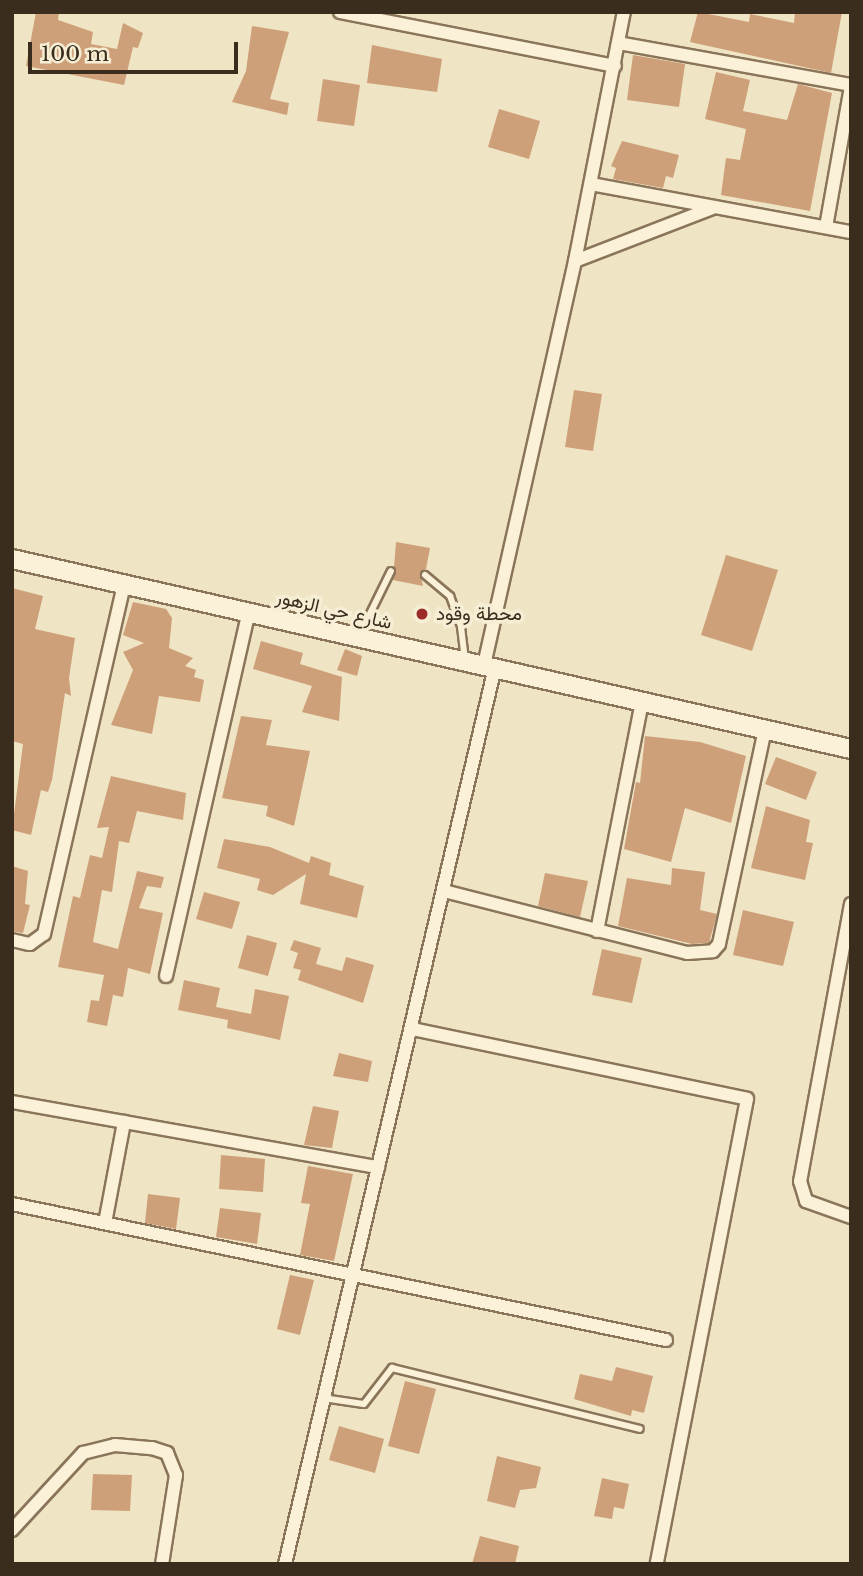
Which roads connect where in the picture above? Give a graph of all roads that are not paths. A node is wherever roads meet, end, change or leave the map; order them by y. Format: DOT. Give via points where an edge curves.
graph roads {
  1 [pos="340,12"];
  2 [pos="624,12"];
  3 [pos="618,43"];
  4 [pos="615,66"];
  5 [pos="851,86"];
  6 [pos="591,184"];
  7 [pos="714,208"];
  8 [pos="826,227"];
  9 [pos="851,232"];
  10 [pos="575,261"];
  11 [pos="12,559"];
  12 [pos="391,571"];
  13 [pos="425,575"];
  14 [pos="124,584"];
  15 [pos="249,612"];
  16 [pos="359,637"];
  17 [pos="465,660"];
  18 [pos="489,666"];
  19 [pos="642,701"];
  20 [pos="765,729"];
  21 [pos="851,748"];
  22 [pos="444,891"];
  23 [pos="851,904"];
  24 [pos="597,931"];
  25 [pos="12,940"];
  26 [pos="166,976"];
  27 [pos="413,1029"];
  28 [pos="12,1102"];
  29 [pos="124,1122"];
  30 [pos="378,1167"];
  31 [pos="12,1204"];
  32 [pos="851,1217"];
  33 [pos="105,1223"];
  34 [pos="351,1276"];
  35 [pos="666,1340"];
  36 [pos="321,1398"];
  37 [pos="639,1429"];
  38 [pos="12,1530"];
  39 [pos="162,1564"];
  40 [pos="285,1564"];
  41 [pos="657,1564"];
  1 -- 4 [label="street"];
  2 -- 3 [label="street"];
  3 -- 4 [label="street"];
  3 -- 5 [label="street"];
  4 -- 6 [label="street"];
  5 -- 8 [label="street"];
  6 -- 7 [label="street"];
  6 -- 10 [label="street"];
  7 -- 8 [label="street"];
  7 -- 10 [label="street"];
  8 -- 9 [label="street"];
  10 -- 18 [label="street"];
  11 -- 14 [label="street, شارع حي الزهور"];
  12 -- 16 [label="lane"];
  13 -- 17 [label="lane" via="450,596 461,626"];
  14 -- 15 [label="street, شارع حي الزهور"];
  14 -- 25 [label="street" via="44,934 30,944"];
  15 -- 16 [label="street, شارع حي الزهور"];
  15 -- 26 [label="street"];
  16 -- 17 [label="street, شارع حي الزهور"];
  17 -- 18 [label="street, شارع حي الزهور"];
  18 -- 19 [label="street, شارع حي الزهور"];
  18 -- 22 [label="street"];
  19 -- 20 [label="street, شارع حي الزهور"];
  19 -- 24 [label="street"];
  20 -- 21 [label="street, شارع حي الزهور"];
  20 -- 24 [label="street" via="719,944 704,953 687,953"];
  22 -- 24 [label="street"];
  22 -- 27 [label="street"];
  23 -- 32 [label="street" via="800,1181 806,1200"];
  27 -- 30 [label="street"];
  27 -- 41 [label="street" via="747,1099"];
  28 -- 29 [label="street"];
  29 -- 30 [label="street"];
  29 -- 33 [label="street"];
  30 -- 34 [label="street"];
  31 -- 33 [label="street"];
  33 -- 34 [label="street"];
  34 -- 35 [label="street"];
  34 -- 36 [label="street"];
  36 -- 37 [label="lane" via="364,1404 391,1368"];
  36 -- 40 [label="street"];
  38 -- 39 [label="street" via="83,1453 107,1446 152,1448 167,1453 176,1475"];
}
